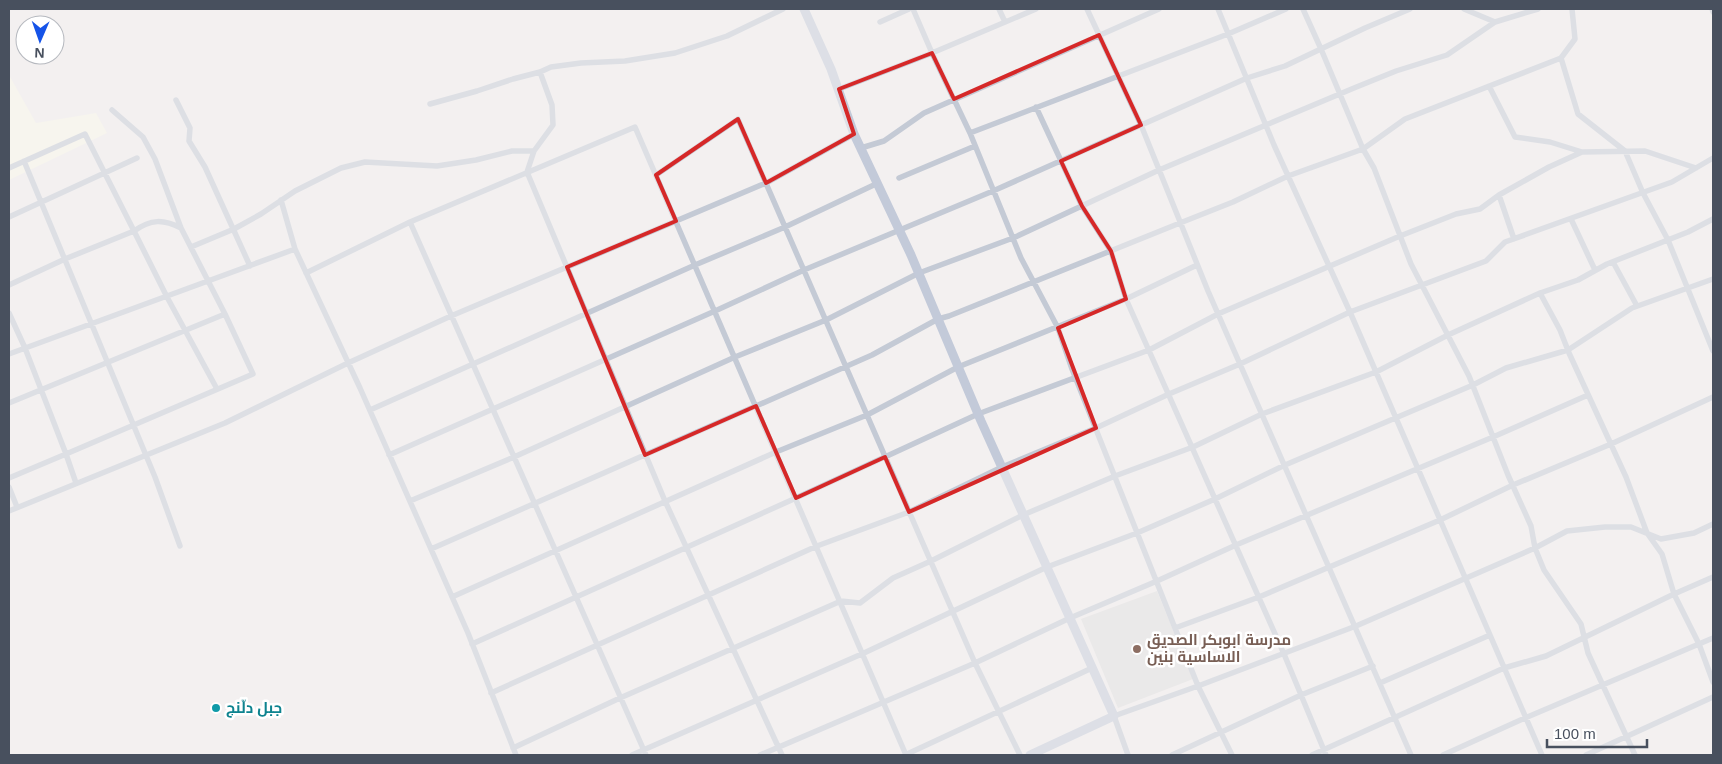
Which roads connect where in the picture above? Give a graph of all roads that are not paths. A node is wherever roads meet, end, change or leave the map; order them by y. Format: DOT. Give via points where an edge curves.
graph roads {
  1 [pos="783,9"];
  2 [pos="804,9"];
  3 [pos="908,9"];
  4 [pos="913,9"];
  5 [pos="999,9"];
  6 [pos="1036,9"];
  7 [pos="1087,9"];
  8 [pos="1159,9"];
  9 [pos="1218,9"];
  10 [pos="1286,9"];
  11 [pos="1303,9"];
  12 [pos="1410,9"];
  13 [pos="1464,9"];
  14 [pos="1538,9"];
  15 [pos="1572,9"];
  16 [pos="880,22"];
  17 [pos="1005,22"];
  18 [pos="1495,22"];
  19 [pos="1228,34"];
  20 [pos="1099,35"];
  21 [pos="1322,49"];
  22 [pos="932,53"];
  23 [pos="1561,58"];
  24 [pos="540,72"];
  25 [pos="1117,76"];
  26 [pos="1247,78"];
  27 [pos="1489,86"];
  28 [pos="839,89"];
  29 [pos="1340,94"];
  30 [pos="954,99"];
  31 [pos="176,100"];
  32 [pos="430,104"];
  33 [pos="1036,108"];
  34 [pos="112,110"];
  35 [pos="1141,125"];
  36 [pos="1266,125"];
  37 [pos="970,133"];
  38 [pos="854,134"];
  39 [pos="975,146"];
  40 [pos="861,148"];
  41 [pos="1363,149"];
  42 [pos="534,151"];
  43 [pos="1625,151"];
  44 [pos="1582,152"];
  45 [pos="137,158"];
  46 [pos="1713,158"];
  47 [pos="24,161"];
  48 [pos="1061,161"];
  49 [pos="9,168"];
  50 [pos="1696,168"];
  51 [pos="1159,170"];
  52 [pos="527,172"];
  53 [pos="104,173"];
  54 [pos="656,174"];
  55 [pos="1288,176"];
  56 [pos="899,178"];
  57 [pos="766,183"];
  58 [pos="878,184"];
  59 [pos="993,191"];
  60 [pos="1643,193"];
  61 [pos="1499,195"];
  62 [pos="281,200"];
  63 [pos="41,202"];
  64 [pos="1082,206"];
  65 [pos="9,217"];
  66 [pos="1571,219"];
  67 [pos="1713,219"];
  68 [pos="676,221"];
  69 [pos="410,222"];
  70 [pos="1180,223"];
  71 [pos="785,227"];
  72 [pos="181,228"];
  73 [pos="234,229"];
  74 [pos="899,229"];
  75 [pos="134,231"];
  76 [pos="1400,236"];
  77 [pos="1013,238"];
  78 [pos="1514,240"];
  79 [pos="1668,240"];
  80 [pos="191,247"];
  81 [pos="295,249"];
  82 [pos="1111,252"];
  83 [pos="65,259"];
  84 [pos="1613,262"];
  85 [pos="695,264"];
  86 [pos="1197,265"];
  87 [pos="250,266"];
  88 [pos="567,267"];
  89 [pos="1330,267"];
  90 [pos="804,270"];
  91 [pos="1595,270"];
  92 [pos="306,273"];
  93 [pos="919,273"];
  94 [pos="1713,279"];
  95 [pos="208,281"];
  96 [pos="1034,282"];
  97 [pos="9,285"];
  98 [pos="1421,285"];
  99 [pos="1688,289"];
  100 [pos="1540,293"];
  101 [pos="167,297"];
  102 [pos="1126,300"];
  103 [pos="1637,306"];
  104 [pos="715,311"];
  105 [pos="1350,312"];
  106 [pos="9,313"];
  107 [pos="587,313"];
  108 [pos="225,314"];
  109 [pos="1218,314"];
  110 [pos="451,316"];
  111 [pos="938,319"];
  112 [pos="826,320"];
  113 [pos="92,324"];
  114 [pos="1058,328"];
  115 [pos="185,331"];
  116 [pos="1448,336"];
  117 [pos="1711,338"];
  118 [pos="25,348"];
  119 [pos="1149,350"];
  120 [pos="1568,350"];
  121 [pos="1713,351"];
  122 [pos="9,354"];
  123 [pos="735,357"];
  124 [pos="606,359"];
  125 [pos="108,362"];
  126 [pos="348,363"];
  127 [pos="473,364"];
  128 [pos="1240,364"];
  129 [pos="846,366"];
  130 [pos="958,367"];
  131 [pos="1376,372"];
  132 [pos="1076,378"];
  133 [pos="1473,385"];
  134 [pos="217,389"];
  135 [pos="40,390"];
  136 [pos="1169,394"];
  137 [pos="1588,395"];
  138 [pos="1713,397"];
  139 [pos="9,403"];
  140 [pos="756,406"];
  141 [pos="626,407"];
  142 [pos="492,409"];
  143 [pos="370,410"];
  144 [pos="978,414"];
  145 [pos="1262,414"];
  146 [pos="867,415"];
  147 [pos="1396,418"];
  148 [pos="134,425"];
  149 [pos="1096,428"];
  150 [pos="1493,437"];
  151 [pos="1611,444"];
  152 [pos="1193,447"];
  153 [pos="776,452"];
  154 [pos="66,454"];
  155 [pos="645,454"];
  156 [pos="146,455"];
  157 [pos="389,455"];
  158 [pos="514,457"];
  159 [pos="886,457"];
  160 [pos="1285,466"];
  161 [pos="1002,467"];
  162 [pos="1418,468"];
  163 [pos="1115,476"];
  164 [pos="9,478"];
  165 [pos="76,483"];
  166 [pos="1513,485"];
  167 [pos="9,487"];
  168 [pos="796,498"];
  169 [pos="1215,499"];
  170 [pos="410,501"];
  171 [pos="665,501"];
  172 [pos="534,503"];
  173 [pos="17,507"];
  174 [pos="9,511"];
  175 [pos="909,512"];
  176 [pos="1024,515"];
  177 [pos="1307,516"];
  178 [pos="1440,520"];
  179 [pos="1713,524"];
  180 [pos="1137,533"];
  181 [pos="1647,534"];
  182 [pos="1236,545"];
  183 [pos="180,546"];
  184 [pos="817,546"];
  185 [pos="685,548"];
  186 [pos="1535,548"];
  187 [pos="431,549"];
  188 [pos="555,550"];
  189 [pos="931,561"];
  190 [pos="1329,566"];
  191 [pos="1047,567"];
  192 [pos="1713,577"];
  193 [pos="1466,578"];
  194 [pos="1157,582"];
  195 [pos="1674,594"];
  196 [pos="708,595"];
  197 [pos="452,597"];
  198 [pos="576,597"];
  199 [pos="1259,597"];
  200 [pos="841,600"];
  201 [pos="952,611"];
  202 [pos="1070,618"];
  203 [pos="1356,626"];
  204 [pos="1175,628"];
  205 [pos="1490,635"];
  206 [pos="1585,638"];
  207 [pos="1713,638"];
  208 [pos="472,644"];
  209 [pos="1698,644"];
  210 [pos="597,646"];
  211 [pos="733,648"];
  212 [pos="864,653"];
  213 [pos="1284,654"];
  214 [pos="975,663"];
  215 [pos="1373,666"];
  216 [pos="1092,668"];
  217 [pos="1504,668"];
  218 [pos="1713,682"];
  219 [pos="1380,683"];
  220 [pos="1602,685"];
  221 [pos="1198,686"];
  222 [pos="492,693"];
  223 [pos="1300,695"];
  224 [pos="1713,697"];
  225 [pos="620,698"];
  226 [pos="756,701"];
  227 [pos="885,702"];
  228 [pos="998,712"];
  229 [pos="1114,716"];
  230 [pos="1395,717"];
  231 [pos="1525,718"];
  232 [pos="1221,733"];
  233 [pos="1628,736"];
  234 [pos="779,747"];
  235 [pos="513,748"];
  236 [pos="645,753"];
  237 [pos="1324,753"];
  238 [pos="516,755"];
  239 [pos="632,755"];
  240 [pos="760,755"];
  241 [pos="782,755"];
  242 [pos="906,755"];
  243 [pos="1020,755"];
  244 [pos="1030,755"];
  245 [pos="1128,755"];
  246 [pos="1172,755"];
  247 [pos="1232,755"];
  248 [pos="1312,755"];
  249 [pos="1411,755"];
  250 [pos="1443,755"];
  251 [pos="1542,755"];
  252 [pos="1586,755"];
  253 [pos="1635,755"];
  1 -- 24 [label="street" via="727,36 675,53 551,67"];
  2 -- 28 [label="street"];
  3 -- 16 [label="street"];
  4 -- 22 [label="street"];
  5 -- 17 [label="street"];
  6 -- 17 [label="street"];
  7 -- 20 [label="street"];
  8 -- 20 [label="street"];
  9 -- 19 [label="street"];
  10 -- 19 [label="street"];
  11 -- 21 [label="street"];
  12 -- 21 [label="street"];
  13 -- 18 [label="street"];
  14 -- 18 [label="street"];
  15 -- 23 [label="street" via="1575,39"];
  17 -- 22 [label="street"];
  18 -- 29 [label="street" via="1447,56 1396,71"];
  19 -- 25 [label="street"];
  19 -- 26 [label="street"];
  20 -- 25 [label="street"];
  20 -- 30 [label="street"];
  21 -- 26 [label="street" via="1285,66"];
  21 -- 29 [label="street"];
  22 -- 28 [label="street"];
  22 -- 30 [label="street"];
  23 -- 27 [label="street"];
  23 -- 43 [label="street" via="1578,114"];
  24 -- 32 [label="street"];
  24 -- 42 [label="street" via="552,105 553,126"];
  25 -- 33 [label="street"];
  25 -- 35 [label="street"];
  26 -- 35 [label="street"];
  26 -- 36 [label="street"];
  27 -- 41 [label="street" via="1405,119"];
  27 -- 44 [label="street" via="1515,137 1550,142"];
  28 -- 38 [label="street"];
  29 -- 36 [label="street"];
  29 -- 41 [label="street"];
  30 -- 37 [label="street"];
  30 -- 40 [label="street" via="924,113 884,141"];
  31 -- 73 [label="street" via="190,128 189,141"];
  33 -- 37 [label="street"];
  33 -- 48 [label="street"];
  34 -- 72 [label="street" via="143,136"];
  35 -- 48 [label="street"];
  35 -- 51 [label="street"];
  36 -- 51 [label="street"];
  36 -- 55 [label="street"];
  37 -- 39 [label="street"];
  38 -- 40 [label="street"];
  38 -- 57 [label="street"];
  39 -- 56 [label="street"];
  39 -- 59 [label="street"];
  40 -- 58 [label="street"];
  41 -- 55 [label="street"];
  41 -- 76 [label="street" via="1374,168"];
  42 -- 52 [label="street"];
  42 -- 62 [label="street" via="512,151 437,166 365,162 341,168"];
  43 -- 44 [label="street"];
  43 -- 50 [label="street" via="1646,150"];
  43 -- 60 [label="street"];
  44 -- 61 [label="street"];
  45 -- 53 [label="street"];
  46 -- 50 [label="street"];
  47 -- 49 [label="street"];
  47 -- 53 [label="street" via="85,134"];
  47 -- 63 [label="street"];
  48 -- 59 [label="street"];
  48 -- 64 [label="street"];
  50 -- 60 [label="street"];
  51 -- 64 [label="street"];
  51 -- 70 [label="street"];
  52 -- 54 [label="street" via="635,126"];
  52 -- 69 [label="street"];
  52 -- 88 [label="street"];
  53 -- 63 [label="street"];
  53 -- 75 [label="street"];
  54 -- 57 [label="street" via="738,119"];
  54 -- 68 [label="street"];
  55 -- 70 [label="street"];
  55 -- 89 [label="street"];
  57 -- 68 [label="street"];
  57 -- 71 [label="street"];
  58 -- 71 [label="street"];
  58 -- 74 [label="street"];
  59 -- 74 [label="street"];
  59 -- 77 [label="street"];
  60 -- 66 [label="street"];
  60 -- 79 [label="street"];
  61 -- 76 [label="street" via="1480,209 1456,214"];
  61 -- 78 [label="street"];
  62 -- 73 [label="street"];
  62 -- 81 [label="street"];
  63 -- 65 [label="street"];
  63 -- 83 [label="street"];
  64 -- 77 [label="street"];
  64 -- 82 [label="street"];
  66 -- 78 [label="street"];
  66 -- 91 [label="street"];
  67 -- 79 [label="street"];
  68 -- 85 [label="street"];
  68 -- 88 [label="street"];
  69 -- 92 [label="street"];
  69 -- 110 [label="street"];
  70 -- 82 [label="street"];
  70 -- 86 [label="street"];
  71 -- 85 [label="street"];
  71 -- 90 [label="street"];
  72 -- 75 [label="street" via="168,222 153,222"];
  72 -- 80 [label="street"];
  73 -- 80 [label="street"];
  73 -- 87 [label="street"];
  74 -- 90 [label="street"];
  74 -- 93 [label="street"];
  75 -- 83 [label="street"];
  75 -- 101 [label="street"];
  76 -- 89 [label="street"];
  76 -- 98 [label="street"];
  77 -- 93 [label="street"];
  77 -- 96 [label="street"];
  78 -- 98 [label="street" via="1505,242 1486,261"];
  79 -- 84 [label="street"];
  79 -- 99 [label="street"];
  80 -- 95 [label="street"];
  81 -- 87 [label="street"];
  81 -- 92 [label="street"];
  82 -- 96 [label="street"];
  82 -- 102 [label="street"];
  83 -- 97 [label="street"];
  83 -- 113 [label="street"];
  84 -- 91 [label="street"];
  84 -- 103 [label="street"];
  85 -- 104 [label="street"];
  85 -- 107 [label="street"];
  86 -- 102 [label="street"];
  86 -- 109 [label="street"];
  87 -- 95 [label="street"];
  88 -- 107 [label="street"];
  88 -- 110 [label="street"];
  89 -- 105 [label="street"];
  89 -- 109 [label="street"];
  90 -- 104 [label="street"];
  90 -- 112 [label="street"];
  91 -- 100 [label="street" via="1578,280"];
  92 -- 126 [label="street"];
  93 -- 111 [label="street"];
  93 -- 112 [label="street"];
  94 -- 99 [label="street"];
  95 -- 101 [label="street"];
  95 -- 108 [label="street"];
  96 -- 111 [label="street"];
  96 -- 114 [label="street"];
  98 -- 105 [label="street"];
  98 -- 116 [label="street"];
  99 -- 103 [label="street"];
  99 -- 117 [label="street"];
  100 -- 116 [label="street"];
  100 -- 120 [label="street"];
  101 -- 113 [label="street"];
  101 -- 115 [label="street"];
  102 -- 114 [label="street"];
  102 -- 119 [label="street"];
  103 -- 120 [label="street"];
  104 -- 123 [label="street"];
  104 -- 124 [label="street"];
  105 -- 128 [label="street"];
  105 -- 131 [label="street"];
  106 -- 118 [label="street"];
  107 -- 124 [label="street"];
  107 -- 127 [label="street"];
  108 -- 115 [label="street"];
  108 -- 134 [label="street" via="252,374"];
  109 -- 119 [label="street"];
  109 -- 128 [label="street"];
  110 -- 126 [label="street"];
  110 -- 127 [label="street"];
  111 -- 129 [label="street"];
  111 -- 130 [label="street"];
  112 -- 123 [label="street"];
  112 -- 129 [label="street"];
  113 -- 118 [label="street"];
  113 -- 125 [label="street"];
  114 -- 130 [label="street"];
  114 -- 132 [label="street"];
  115 -- 125 [label="street"];
  115 -- 134 [label="street"];
  116 -- 131 [label="street"];
  116 -- 133 [label="street"];
  117 -- 121 [label="street"];
  118 -- 122 [label="street"];
  118 -- 135 [label="street"];
  119 -- 132 [label="street"];
  119 -- 136 [label="street"];
  120 -- 133 [label="street" via="1506,368"];
  120 -- 137 [label="street"];
  123 -- 140 [label="street"];
  123 -- 141 [label="street"];
  124 -- 141 [label="street"];
  124 -- 142 [label="street"];
  125 -- 135 [label="street"];
  125 -- 148 [label="street"];
  126 -- 143 [label="street"];
  126 -- 156 [label="street" via="226,423"];
  127 -- 142 [label="street"];
  127 -- 143 [label="street"];
  128 -- 136 [label="street"];
  128 -- 145 [label="street"];
  129 -- 140 [label="street"];
  129 -- 146 [label="street"];
  130 -- 144 [label="street"];
  130 -- 146 [label="street"];
  131 -- 145 [label="street"];
  131 -- 147 [label="street"];
  132 -- 144 [label="street"];
  132 -- 149 [label="street"];
  133 -- 147 [label="street"];
  133 -- 150 [label="street"];
  134 -- 148 [label="street"];
  135 -- 139 [label="street"];
  135 -- 154 [label="street"];
  136 -- 149 [label="street"];
  136 -- 152 [label="street"];
  137 -- 150 [label="street"];
  137 -- 151 [label="street"];
  138 -- 151 [label="street"];
  140 -- 153 [label="street"];
  140 -- 155 [label="street"];
  141 -- 155 [label="street"];
  141 -- 158 [label="street"];
  142 -- 157 [label="street"];
  142 -- 158 [label="street"];
  143 -- 157 [label="street"];
  144 -- 159 [label="street"];
  144 -- 161 [label="street"];
  145 -- 152 [label="street"];
  145 -- 160 [label="street"];
  146 -- 153 [label="street"];
  146 -- 159 [label="street"];
  147 -- 160 [label="street"];
  147 -- 162 [label="street"];
  148 -- 154 [label="street"];
  148 -- 156 [label="street"];
  149 -- 161 [label="street"];
  149 -- 163 [label="street"];
  150 -- 162 [label="street"];
  150 -- 166 [label="street"];
  151 -- 166 [label="street"];
  151 -- 181 [label="street"];
  152 -- 163 [label="street"];
  152 -- 169 [label="street"];
  153 -- 168 [label="street"];
  153 -- 171 [label="street"];
  154 -- 164 [label="street"];
  154 -- 165 [label="street"];
  155 -- 171 [label="street"];
  155 -- 172 [label="street"];
  156 -- 165 [label="street"];
  156 -- 183 [label="street"];
  157 -- 170 [label="street"];
  158 -- 170 [label="street"];
  158 -- 172 [label="street"];
  159 -- 168 [label="street"];
  159 -- 175 [label="street"];
  160 -- 169 [label="street"];
  160 -- 177 [label="street"];
  161 -- 175 [label="street"];
  161 -- 176 [label="street"];
  162 -- 177 [label="street"];
  162 -- 178 [label="street"];
  163 -- 176 [label="street"];
  163 -- 180 [label="street"];
  165 -- 173 [label="street"];
  166 -- 178 [label="street"];
  166 -- 186 [label="street" via="1531,526"];
  167 -- 173 [label="street"];
  168 -- 184 [label="street"];
  168 -- 185 [label="street"];
  169 -- 180 [label="street"];
  169 -- 182 [label="street"];
  170 -- 187 [label="street"];
  171 -- 185 [label="street"];
  171 -- 188 [label="street"];
  172 -- 187 [label="street"];
  172 -- 188 [label="street"];
  173 -- 174 [label="street"];
  175 -- 184 [label="street"];
  175 -- 189 [label="street"];
  176 -- 189 [label="street"];
  176 -- 191 [label="street"];
  177 -- 182 [label="street"];
  177 -- 190 [label="street"];
  178 -- 190 [label="street"];
  178 -- 193 [label="street"];
  179 -- 181 [label="street" via="1694,533 1661,539"];
  180 -- 191 [label="street"];
  180 -- 194 [label="street"];
  181 -- 186 [label="street" via="1631,527 1567,531"];
  181 -- 195 [label="street" via="1662,554"];
  182 -- 194 [label="street"];
  182 -- 199 [label="street"];
  184 -- 196 [label="street"];
  184 -- 200 [label="street"];
  185 -- 196 [label="street"];
  185 -- 198 [label="street"];
  186 -- 193 [label="street"];
  186 -- 206 [label="street" via="1544,570 1581,624"];
  187 -- 197 [label="street"];
  188 -- 197 [label="street"];
  188 -- 198 [label="street"];
  189 -- 200 [label="street" via="893,578 860,603"];
  189 -- 201 [label="street"];
  190 -- 199 [label="street"];
  190 -- 203 [label="street"];
  191 -- 201 [label="street"];
  191 -- 202 [label="street"];
  192 -- 195 [label="street"];
  193 -- 203 [label="street"];
  193 -- 205 [label="street"];
  194 -- 202 [label="street"];
  194 -- 204 [label="street"];
  195 -- 206 [label="street"];
  195 -- 209 [label="street"];
  196 -- 210 [label="street"];
  196 -- 211 [label="street"];
  197 -- 208 [label="street"];
  198 -- 208 [label="street"];
  198 -- 210 [label="street"];
  199 -- 204 [label="street"];
  199 -- 213 [label="street"];
  200 -- 211 [label="street"];
  200 -- 212 [label="street"];
  201 -- 212 [label="street"];
  201 -- 214 [label="street"];
  202 -- 214 [label="street"];
  202 -- 216 [label="street"];
  203 -- 213 [label="street"];
  203 -- 215 [label="street"];
  204 -- 221 [label="street"];
  205 -- 217 [label="street"];
  205 -- 219 [label="street"];
  206 -- 217 [label="street" via="1546,656"];
  206 -- 220 [label="street"];
  207 -- 209 [label="street"];
  208 -- 222 [label="street"];
  209 -- 218 [label="street"];
  209 -- 220 [label="street"];
  210 -- 222 [label="street"];
  210 -- 225 [label="street"];
  211 -- 225 [label="street"];
  211 -- 226 [label="street"];
  212 -- 226 [label="street"];
  212 -- 227 [label="street"];
  213 -- 221 [label="street"];
  213 -- 223 [label="street"];
  214 -- 227 [label="street"];
  214 -- 228 [label="street"];
  215 -- 219 [label="street"];
  215 -- 223 [label="street"];
  216 -- 228 [label="street"];
  216 -- 229 [label="street"];
  217 -- 230 [label="street"];
  217 -- 231 [label="street"];
  219 -- 230 [label="street"];
  220 -- 231 [label="street"];
  220 -- 233 [label="street"];
  221 -- 229 [label="street"];
  221 -- 232 [label="street"];
  222 -- 235 [label="street"];
  223 -- 232 [label="street"];
  223 -- 237 [label="street"];
  224 -- 233 [label="street"];
  225 -- 235 [label="street"];
  225 -- 236 [label="street"];
  226 -- 234 [label="street"];
  226 -- 236 [label="street"];
  227 -- 234 [label="street"];
  227 -- 242 [label="street"];
  228 -- 242 [label="street"];
  228 -- 243 [label="street"];
  229 -- 244 [label="street"];
  229 -- 245 [label="street"];
  230 -- 237 [label="street"];
  230 -- 249 [label="street"];
  231 -- 250 [label="street"];
  231 -- 251 [label="street"];
  232 -- 246 [label="street"];
  232 -- 247 [label="street"];
  233 -- 252 [label="street"];
  233 -- 253 [label="street"];
  234 -- 240 [label="street"];
  234 -- 241 [label="street"];
  235 -- 238 [label="street"];
  236 -- 239 [label="street"];
  237 -- 248 [label="street"];
}
